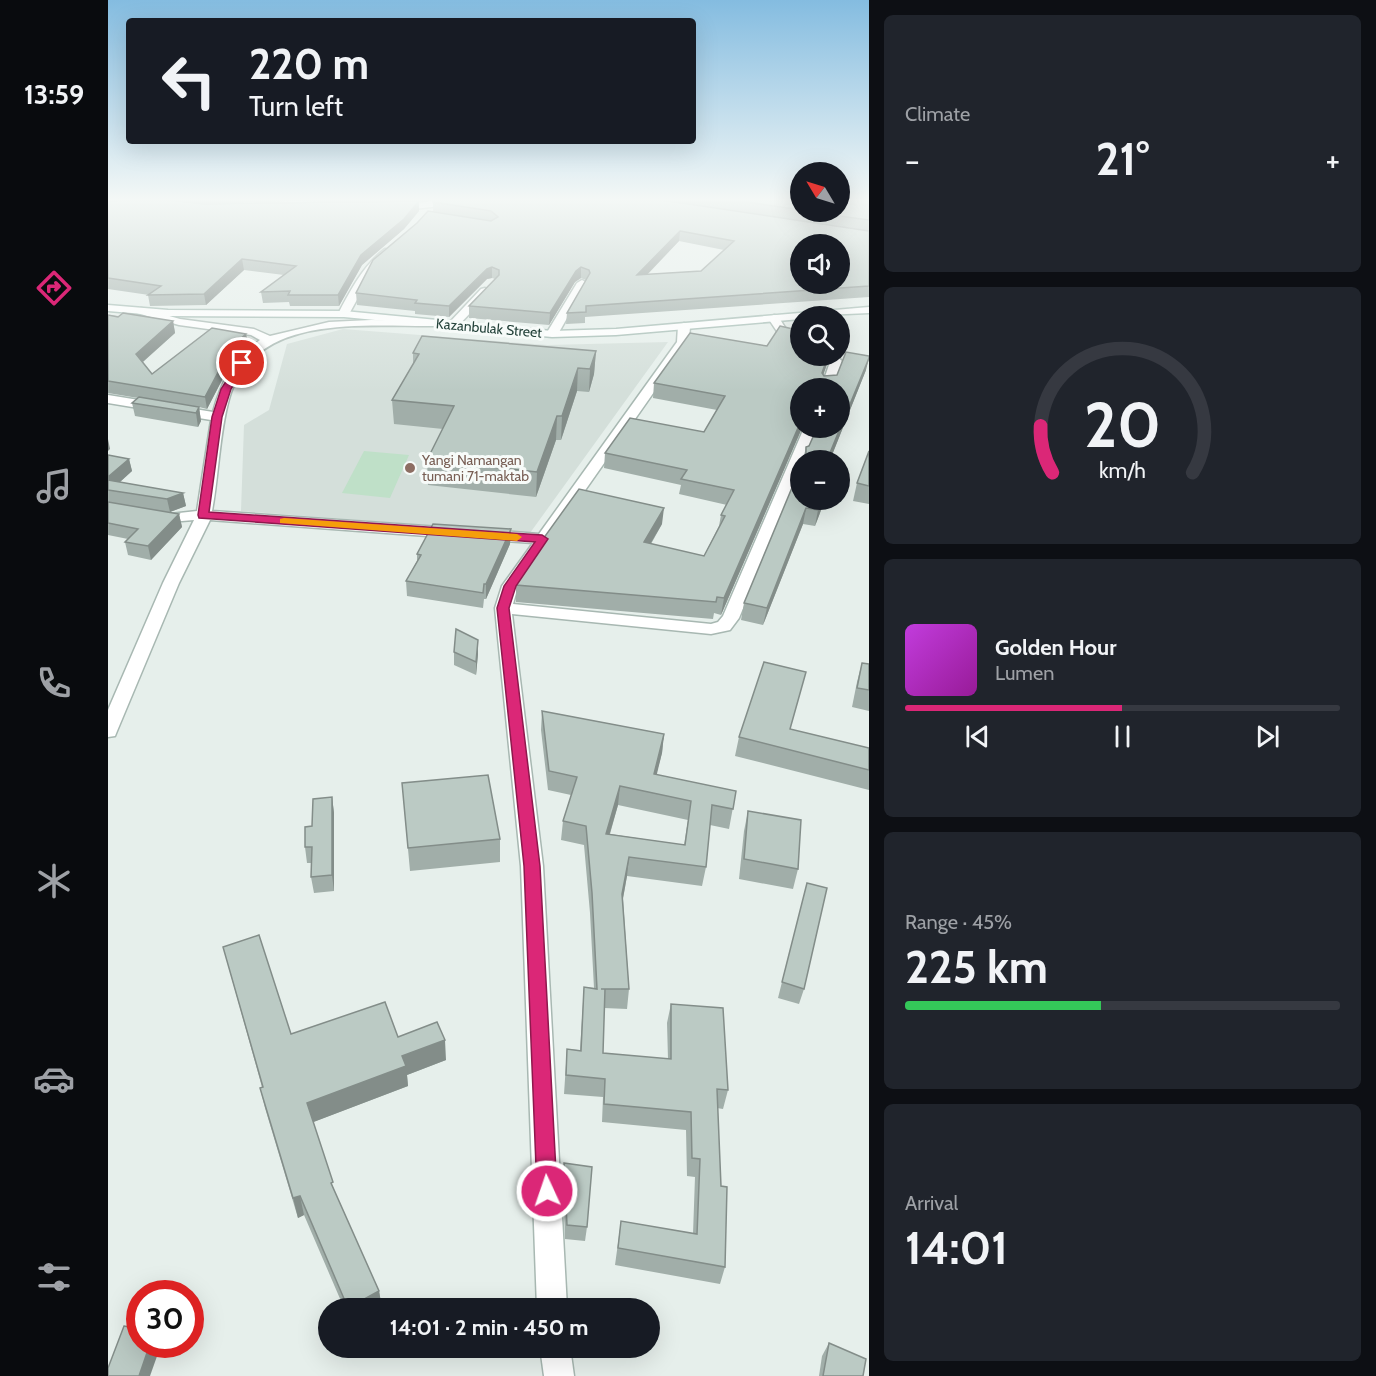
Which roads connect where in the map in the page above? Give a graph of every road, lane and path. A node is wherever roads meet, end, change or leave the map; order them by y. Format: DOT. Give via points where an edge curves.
graph roads {
  1 [pos="373,262"];
  2 [pos="493,283"];
  3 [pos="582,283"];
  4 [pos="108,308"];
  5 [pos="869,310"];
  6 [pos="141,311"];
  7 [pos="344,314"];
  8 [pos="774,318"];
  9 [pos="435,323"];
  10 [pos="453,325"];
  11 [pos="684,327"];
  12 [pos="552,334"];
  13 [pos="790,336"];
  14 [pos="266,341"];
  15 [pos="108,399"];
  16 [pos="217,417"];
  17 [pos="807,438"];
  18 [pos="108,507"];
  19 [pos="203,515"];
  20 [pos="542,539"];
  21 [pos="503,608"];
  22 [pos="108,731"];
  23 [pos="552,1298"];
  24 [pos="557,1358"];
  25 [pos="559,1376"];
  1 -- 7 [label="street"];
  2 -- 10 [label="street"];
  3 -- 12 [label="street"];
  4 -- 6 [label="street, Kazanbulak Street"];
  5 -- 8 [label="street, Kazanbulak Street"];
  6 -- 7 [label="street, Kazanbulak Street"];
  6 -- 14 [label="street" via="179,322 254,332"];
  7 -- 9 [label="street, Kazanbulak Street"];
  8 -- 11 [label="street, Kazanbulak Street"];
  8 -- 13 [label="street"];
  9 -- 10 [label="street, Kazanbulak Street"];
  9 -- 14 [label="street" via="326,324 290,331"];
  10 -- 12 [label="street, Kazanbulak Street"];
  11 -- 12 [label="street, Kazanbulak Street"];
  11 -- 20 [label="street" via="682,342"];
  14 -- 16 [label="street" via="242,363 226,389"];
  15 -- 16 [label="street"];
  16 -- 19 [label="street"];
  17 -- 21 [label="street" via="732,618 724,626 711,628"];
  18 -- 19 [label="street" via="170,518"];
  19 -- 20 [label="street"];
  19 -- 22 [label="street"];
  20 -- 21 [label="street" via="510,586"];
  21 -- 23 [label="street" via="532,866"];
  24 -- 25 [label="street"];
}
